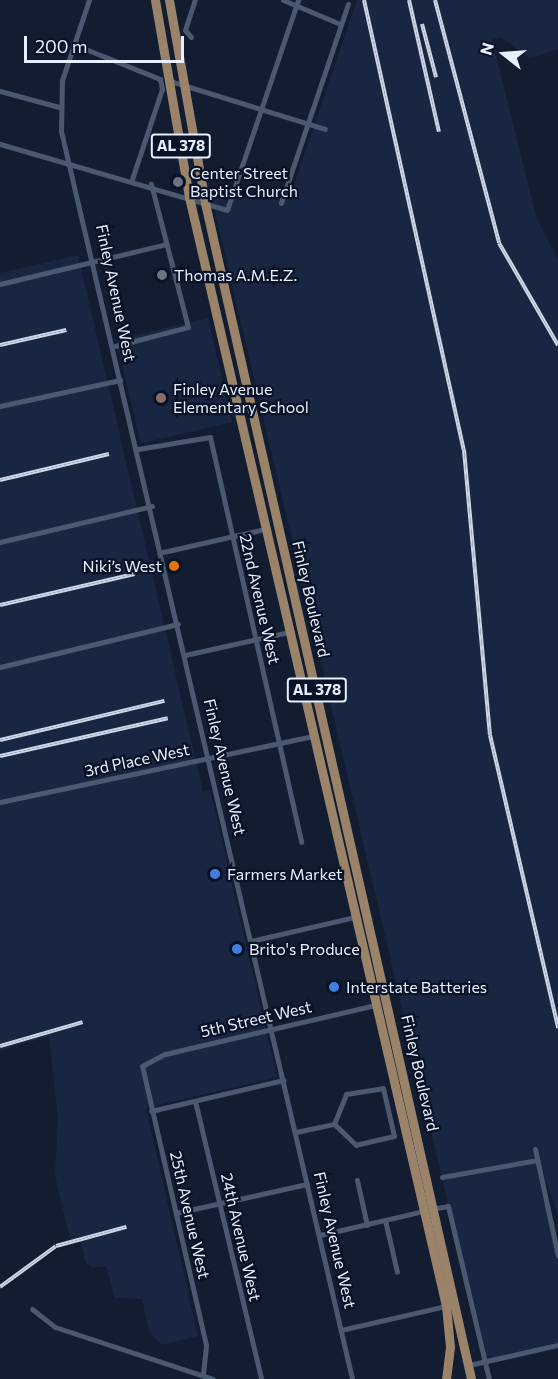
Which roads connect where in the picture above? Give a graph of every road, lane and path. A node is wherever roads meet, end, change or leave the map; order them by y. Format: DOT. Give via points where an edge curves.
graph roads {
  1 [pos="88,0"];
  2 [pos="155,0"];
  3 [pos="169,0"];
  4 [pos="195,0"];
  5 [pos="283,0"];
  6 [pos="298,3"];
  7 [pos="348,4"];
  8 [pos="340,24"];
  9 [pos="191,37"];
  10 [pos="73,44"];
  11 [pos="170,81"];
  12 [pos="185,84"];
  13 [pos="0,91"];
  14 [pos="59,107"];
  15 [pos="260,109"];
  16 [pos="307,123"];
  17 [pos="325,129"];
  18 [pos="0,144"];
  19 [pos="68,162"];
  20 [pos="132,179"];
  21 [pos="151,184"];
  22 [pos="189,197"];
  23 [pos="205,203"];
  24 [pos="281,203"];
  25 [pos="166,244"];
  26 [pos="96,262"];
  27 [pos="0,284"];
  28 [pos="231,318"];
  29 [pos="219,321"];
  30 [pos="115,346"];
  31 [pos="120,380"];
  32 [pos="0,406"];
  33 [pos="138,449"];
  34 [pos="152,506"];
  35 [pos="279,525"];
  36 [pos="265,529"];
  37 [pos="232,538"];
  38 [pos="0,542"];
  39 [pos="163,552"];
  40 [pos="178,624"];
  41 [pos="303,630"];
  42 [pos="289,632"];
  43 [pos="255,640"];
  44 [pos="185,655"];
  45 [pos="0,667"];
  46 [pos="327,733"];
  47 [pos="314,736"];
  48 [pos="280,743"];
  49 [pos="208,759"];
  50 [pos="0,802"];
  51 [pos="351,838"];
  52 [pos="301,843"];
  53 [pos="339,844"];
  54 [pos="368,913"];
  55 [pos="355,917"];
  56 [pos="250,941"];
  57 [pos="389,1002"];
  58 [pos="375,1005"];
  59 [pos="271,1029"];
  60 [pos="145,1062"];
  61 [pos="283,1080"];
  62 [pos="195,1101"];
  63 [pos="151,1111"];
  64 [pos="334,1124"];
  65 [pos="296,1132"];
  66 [pos="535,1149"];
  67 [pos="537,1160"];
  68 [pos="442,1177"];
  69 [pos="357,1180"];
  70 [pos="307,1184"];
  71 [pos="219,1204"];
  72 [pos="436,1208"];
  73 [pos="424,1211"];
  74 [pos="176,1213"];
  75 [pos="385,1220"];
  76 [pos="367,1225"];
  77 [pos="320,1235"];
  78 [pos="558,1256"];
  79 [pos="397,1272"];
  80 [pos="456,1303"];
  81 [pos="446,1306"];
  82 [pos="32,1309"];
  83 [pos="341,1330"];
  84 [pos="558,1345"];
  85 [pos="485,1361"];
  86 [pos="469,1365"];
  87 [pos="203,1374"];
  88 [pos="213,1379"];
  89 [pos="261,1379"];
  90 [pos="352,1379"];
  91 [pos="446,1379"];
  92 [pos="472,1379"];
  93 [pos="489,1379"];
  1 -- 10 [label="street"];
  2 -- 11 [label="main road, Finley Boulevard / AL 378"];
  3 -- 12 [label="main road, Finley Boulevard / AL 378"];
  4 -- 9 [label="street" via="185,30"];
  5 -- 6 [label="street"];
  6 -- 8 [label="street"];
  6 -- 15 [label="street"];
  7 -- 8 [label="street"];
  8 -- 16 [label="street"];
  10 -- 14 [label="street"];
  10 -- 20 [label="street" via="155,73 162,89"];
  11 -- 12 [label="street"];
  11 -- 22 [label="main road, Finley Boulevard / AL 378"];
  12 -- 15 [label="street"];
  12 -- 23 [label="main road, Finley Boulevard / AL 378"];
  13 -- 14 [label="street"];
  14 -- 19 [label="street, Finley Avenue West"];
  15 -- 16 [label="street"];
  15 -- 23 [label="street" via="228,210"];
  16 -- 17 [label="street"];
  16 -- 24 [label="street"];
  18 -- 19 [label="street"];
  19 -- 20 [label="street"];
  19 -- 26 [label="street, Finley Avenue West"];
  20 -- 21 [label="street"];
  21 -- 22 [label="street"];
  21 -- 25 [label="street"];
  22 -- 23 [label="street"];
  22 -- 29 [label="main road, Finley Boulevard / AL 378"];
  23 -- 28 [label="main road, Finley Boulevard / AL 378"];
  25 -- 26 [label="street"];
  25 -- 30 [label="street" via="188,327"];
  26 -- 27 [label="street"];
  26 -- 30 [label="street, Finley Avenue West"];
  28 -- 29 [label="main road"];
  28 -- 35 [label="main road, Finley Boulevard / AL 378"];
  29 -- 36 [label="main road, Finley Boulevard / AL 378"];
  30 -- 31 [label="street, Finley Avenue West"];
  31 -- 32 [label="street"];
  31 -- 33 [label="street, Finley Avenue West"];
  33 -- 34 [label="street, Finley Avenue West"];
  33 -- 37 [label="street, 22nd Avenue West" via="206,435"];
  34 -- 38 [label="street"];
  34 -- 39 [label="street, Finley Avenue West"];
  35 -- 36 [label="main road"];
  35 -- 41 [label="main road, Finley Boulevard / AL 378"];
  36 -- 37 [label="street"];
  36 -- 42 [label="main road, Finley Boulevard / AL 378"];
  37 -- 39 [label="street"];
  37 -- 43 [label="street, 22nd Avenue West"];
  39 -- 40 [label="street, Finley Avenue West"];
  40 -- 44 [label="street, Finley Avenue West"];
  40 -- 45 [label="street"];
  41 -- 42 [label="main road"];
  41 -- 46 [label="main road, Finley Boulevard / AL 378"];
  42 -- 43 [label="street"];
  42 -- 47 [label="main road, Finley Boulevard / AL 378"];
  43 -- 44 [label="street"];
  43 -- 48 [label="street, 22nd Avenue West"];
  44 -- 49 [label="street, Finley Avenue West"];
  46 -- 47 [label="main road"];
  46 -- 51 [label="main road, Finley Boulevard / AL 378"];
  47 -- 48 [label="street, 3rd Place West"];
  47 -- 53 [label="main road, Finley Boulevard / AL 378"];
  48 -- 49 [label="street, 3rd Place West"];
  48 -- 52 [label="street, 22nd Avenue West"];
  49 -- 50 [label="street, 3rd Place West"];
  49 -- 56 [label="street, Finley Avenue West"];
  51 -- 53 [label="main road"];
  51 -- 54 [label="main road, Finley Boulevard / AL 378"];
  53 -- 55 [label="main road, Finley Boulevard / AL 378"];
  54 -- 55 [label="main road"];
  54 -- 57 [label="main road, Finley Boulevard / AL 378"];
  55 -- 56 [label="street"];
  55 -- 58 [label="main road, Finley Boulevard / AL 378"];
  56 -- 59 [label="street, Finley Avenue West"];
  57 -- 58 [label="main road"];
  57 -- 72 [label="main road, Finley Boulevard / AL 378"];
  58 -- 59 [label="street, 5th Street West"];
  58 -- 73 [label="main road, Finley Boulevard / AL 378"];
  59 -- 60 [label="street, 5th Street West"];
  59 -- 61 [label="street, Finley Avenue West"];
  60 -- 63 [label="street, 25th Avenue West"];
  61 -- 62 [label="street"];
  61 -- 65 [label="street, Finley Avenue West"];
  62 -- 63 [label="street"];
  62 -- 71 [label="street, 24th Avenue West"];
  63 -- 74 [label="street, 25th Avenue West"];
  64 -- 64 [label="street" via="346,1094 376,1086 383,1088 394,1135 354,1144"];
  64 -- 65 [label="street"];
  65 -- 70 [label="street, Finley Avenue West"];
  66 -- 67 [label="street"];
  67 -- 68 [label="street"];
  67 -- 78 [label="street"];
  69 -- 76 [label="street"];
  70 -- 71 [label="street"];
  70 -- 77 [label="street, Finley Avenue West"];
  71 -- 74 [label="street"];
  71 -- 89 [label="street, 24th Avenue West"];
  72 -- 73 [label="main road"];
  72 -- 80 [label="main road, Finley Boulevard / AL 378"];
  72 -- 85 [label="street" via="448,1206"];
  73 -- 75 [label="street"];
  73 -- 81 [label="main road, Finley Boulevard / AL 378"];
  74 -- 87 [label="street, 25th Avenue West" via="206,1346"];
  75 -- 76 [label="street"];
  75 -- 79 [label="street"];
  76 -- 77 [label="street"];
  77 -- 83 [label="street, Finley Avenue West"];
  80 -- 81 [label="main road"];
  80 -- 86 [label="main road, Finley Boulevard / AL 378"];
  81 -- 83 [label="street"];
  81 -- 91 [label="main road, Finley Boulevard / AL 378" via="450,1347"];
  82 -- 87 [label="street" via="55,1327"];
  83 -- 90 [label="street, Finley Avenue West"];
  84 -- 85 [label="street"];
  85 -- 86 [label="street"];
  85 -- 93 [label="street"];
  86 -- 92 [label="main road, Finley Boulevard / AL 378"];
  87 -- 88 [label="street"];
}
